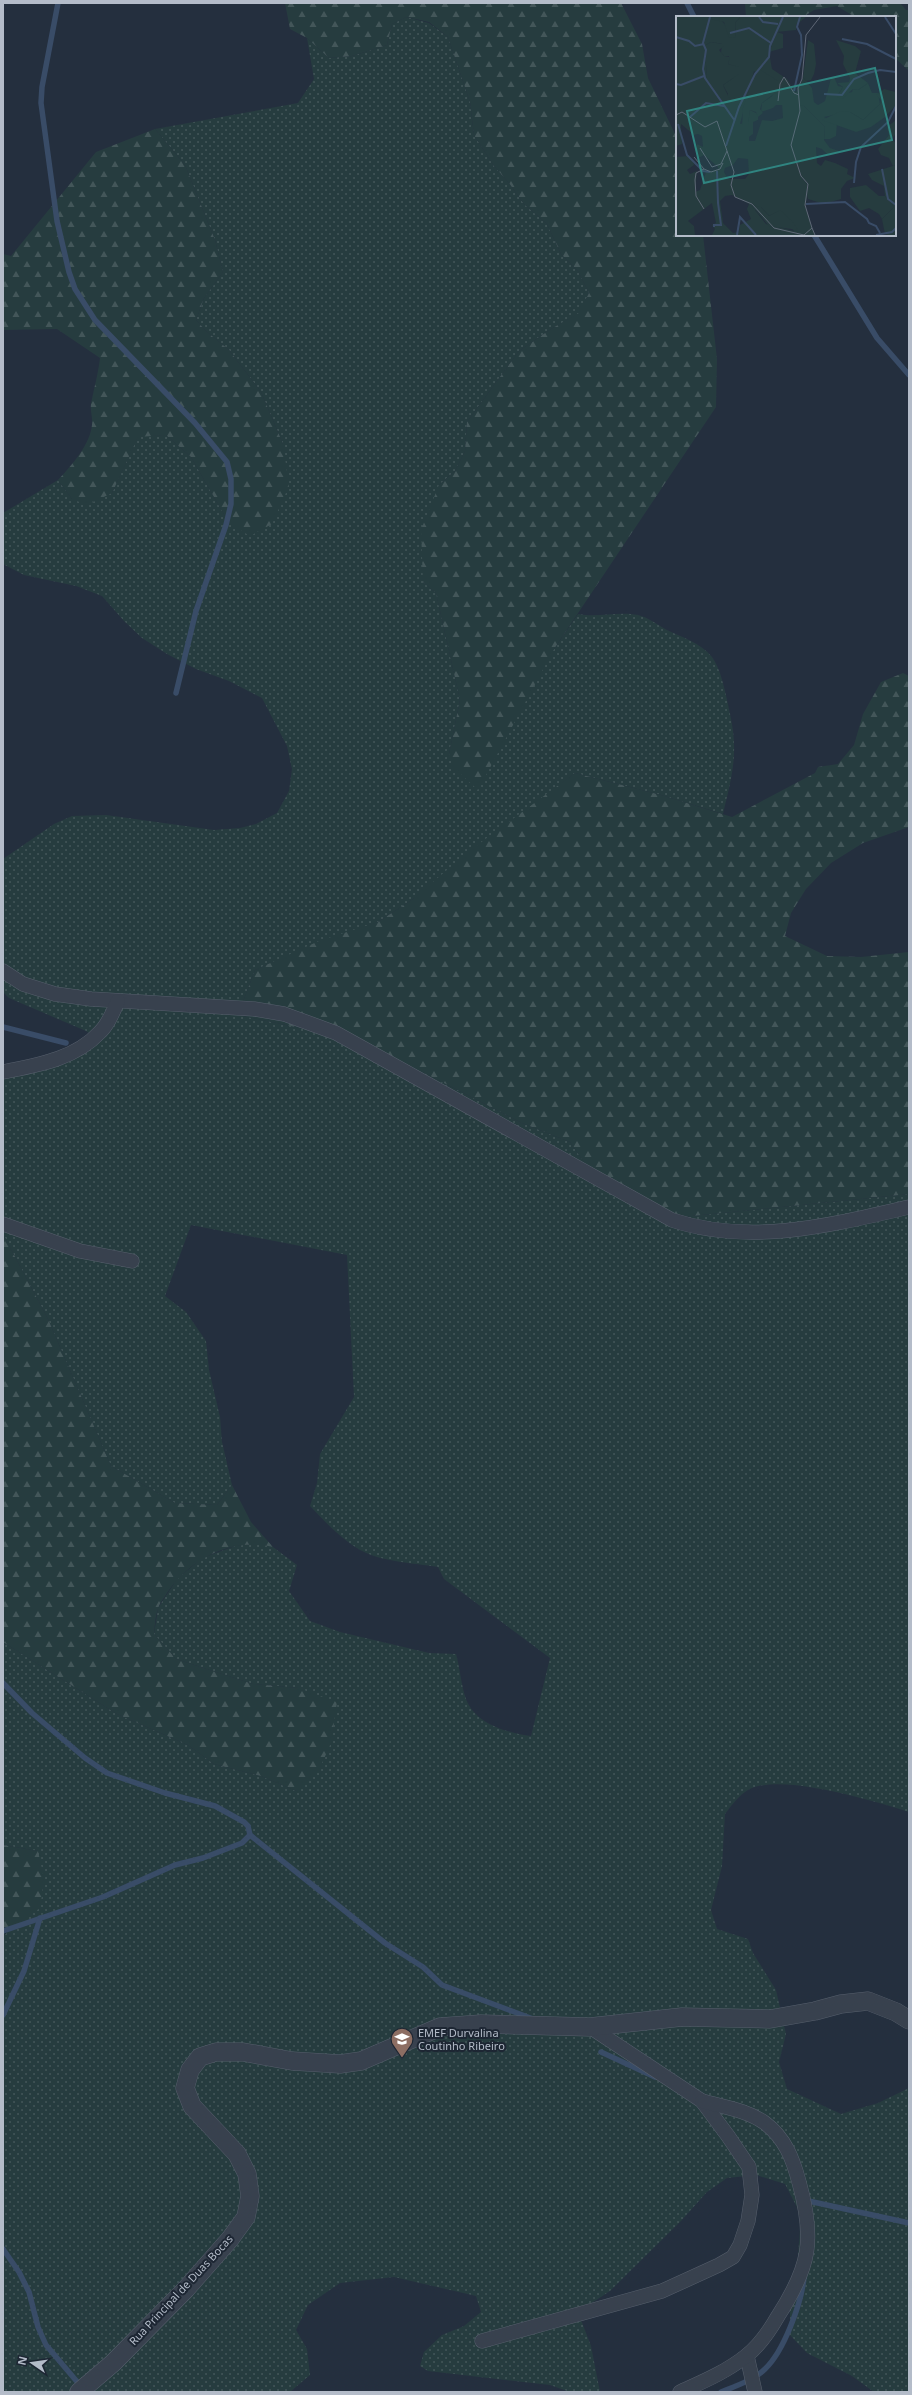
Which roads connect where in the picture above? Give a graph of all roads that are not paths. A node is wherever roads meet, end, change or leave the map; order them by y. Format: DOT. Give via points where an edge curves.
graph roads {
  1 [pos="3,971"];
  2 [pos="118,1001"];
  3 [pos="3,1072"];
  4 [pos="909,1207"];
  5 [pos="3,1224"];
  6 [pos="132,1261"];
  7 [pos="909,2020"];
  8 [pos="590,2027"];
  9 [pos="702,2101"];
  10 [pos="482,2341"];
  11 [pos="747,2356"];
  12 [pos="79,2392"];
  13 [pos="680,2392"];
  14 [pos="755,2392"];
  1 -- 2 [label="street" via="23,984 55,994"];
  2 -- 3 [label="street" via="100,1032 82,1049 34,1066"];
  2 -- 4 [label="street" via="254,1009 310,1022 336,1033 672,1220 697,1229 770,1232 828,1226"];
  5 -- 6 [label="street" via="80,1251"];
  7 -- 8 [label="street, Rua Principal de Duas Bocas" via="868,2001 770,2019 682,2017"];
  8 -- 9 [label="street"];
  8 -- 12 [label="street, Rua Principal de Duas Bocas" via="481,2024 440,2027 361,2061 340,2064 292,2061 243,2052 216,2052 200,2056 190,2070 185,2088 192,2106 236,2154 247,2174 250,2196 246,2217 186,2289"];
  9 -- 10 [label="street" via="749,2167 752,2195 748,2221 733,2257 662,2291"];
  9 -- 11 [label="street" via="751,2114 766,2124 781,2140 793,2158 808,2222 808,2243 801,2279 772,2326"];
  11 -- 13 [label="street" via="715,2376"];
  11 -- 14 [label="street"];
}
